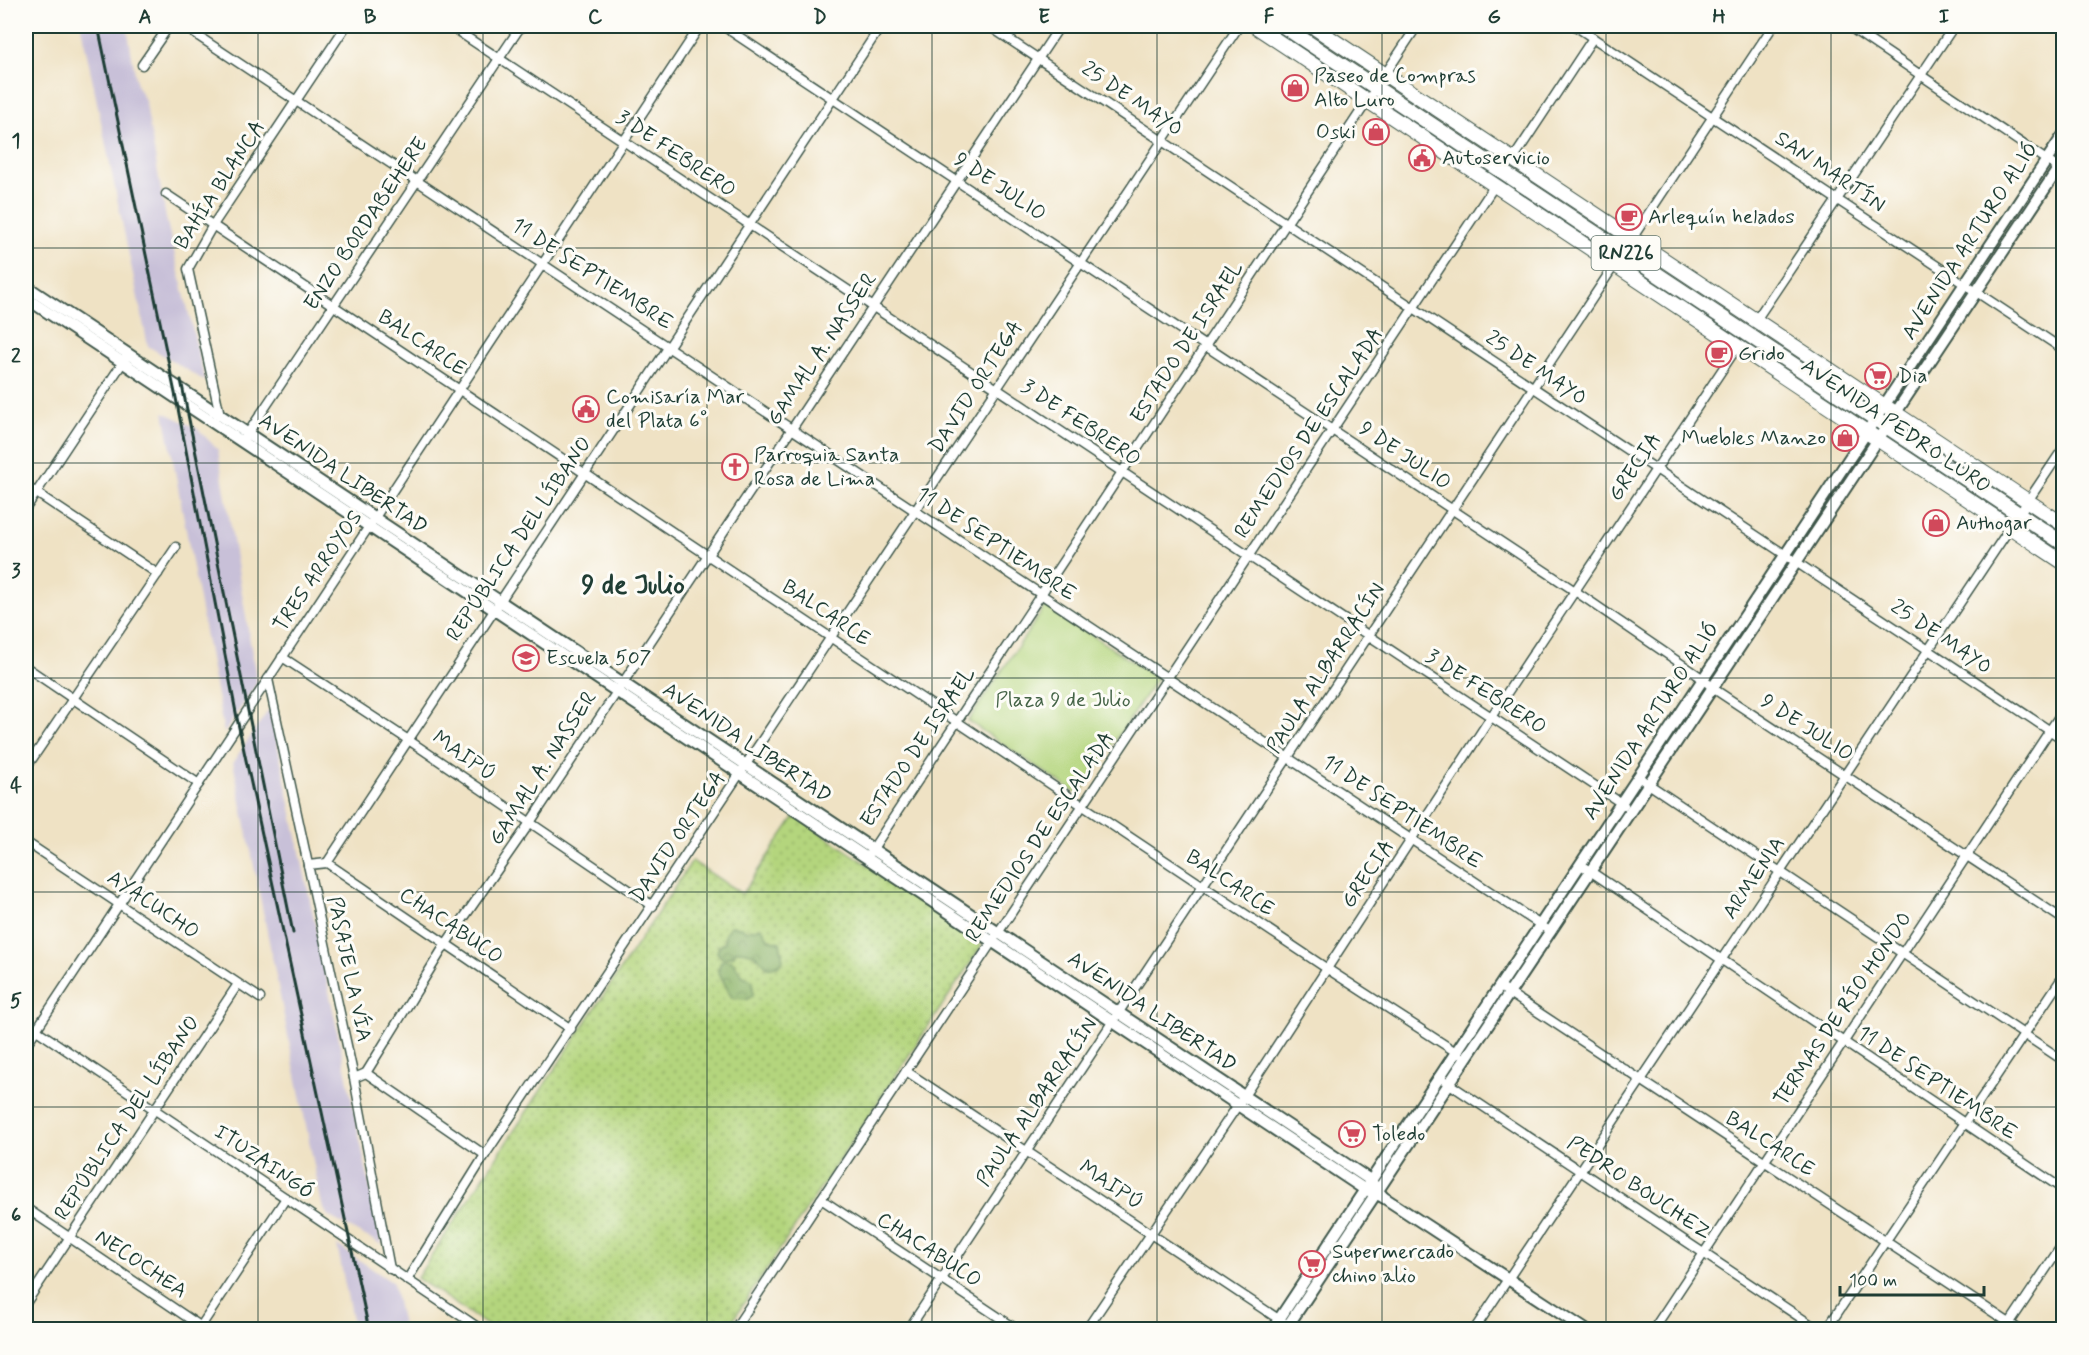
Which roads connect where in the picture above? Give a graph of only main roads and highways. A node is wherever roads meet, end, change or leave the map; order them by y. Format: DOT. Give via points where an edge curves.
graph roads {
  1 [pos="1255,26"];
  2 [pos="1283,26"];
  3 [pos="1312,26"];
  4 [pos="2064,134"];
  5 [pos="2062,167"];
  6 [pos="26,286"];
  7 [pos="26,298"];
  8 [pos="126,358"];
  9 [pos="1891,410"];
  10 [pos="1882,423"];
  11 [pos="1873,436"];
  12 [pos="245,438"];
  13 [pos="2064,525"];
  14 [pos="2064,544"];
  15 [pos="2064,563"];
  16 [pos="1546,929"];
  17 [pos="1505,991"];
  18 [pos="1367,1184"];
  19 [pos="1380,1194"];
  20 [pos="1287,1326"];
  21 [pos="1272,1329"];
  22 [pos="1586,1329"];
  1 -- 11 [label="highway, AVENIDA PEDRO LURO"];
  2 -- 10 [label="highway, AVENIDA PEDRO LURO / RN226"];
  3 -- 9 [label="highway, AVENIDA PEDRO LURO"];
  4 -- 9 [label="main road, AVENIDA ARTURO ALIÓ" via="1964,286"];
  5 -- 9 [label="main road, AVENIDA ARTURO ALIÓ"];
  6 -- 8 [label="main road, AVENIDA LIBERTAD"];
  7 -- 8 [label="main road, AVENIDA LIBERTAD"];
  8 -- 12 [label="main road, AVENIDA LIBERTAD"];
  8 -- 12 [label="main road, AVENIDA LIBERTAD" via="220,415"];
  9 -- 10 [label="main road, AVENIDA ARTURO ALIÓ"];
  9 -- 13 [label="highway, AVENIDA PEDRO LURO"];
  10 -- 11 [label="main road, AVENIDA ARTURO ALIÓ"];
  10 -- 14 [label="highway, AVENIDA PEDRO LURO / RN226"];
  11 -- 15 [label="highway, AVENIDA PEDRO LURO"];
  11 -- 16 [label="main road, AVENIDA ARTURO ALIÓ" via="1714,690 1591,872"];
  11 -- 16 [label="main road, AVENIDA ARTURO ALIÓ" via="1784,555 1702,678 1581,865"];
  12 -- 18 [label="main road, AVENIDA LIBERTAD"];
  16 -- 17 [label="main road, AVENIDA ARTURO ALIÓ"];
  17 -- 18 [label="main road, AVENIDA ARTURO ALIÓ" via="1456,1052"];
  17 -- 19 [label="main road, AVENIDA ARTURO ALIÓ" via="1467,1059"];
  18 -- 19 [label="main road, AVENIDA LIBERTAD"];
  18 -- 20 [label="main road, AVENIDA ARTURO ALIÓ"];
  19 -- 20 [label="main road, AVENIDA ARTURO ALIÓ"];
  19 -- 22 [label="main road, AVENIDA LIBERTAD"];
  20 -- 21 [label="main road, AVENIDA ARTURO ALIÓ"];
}
